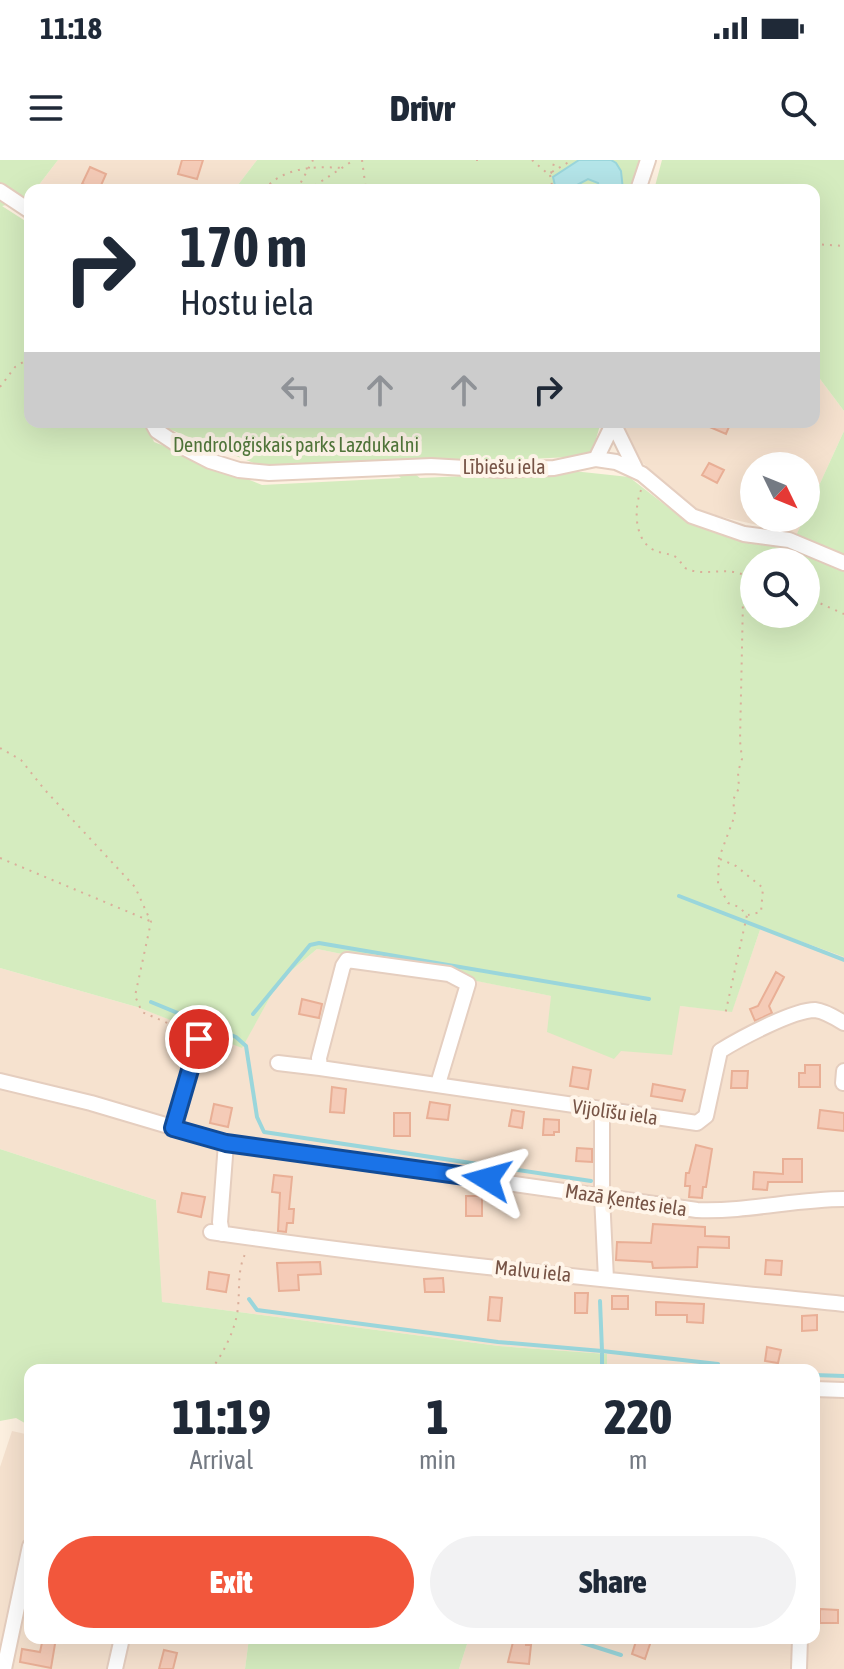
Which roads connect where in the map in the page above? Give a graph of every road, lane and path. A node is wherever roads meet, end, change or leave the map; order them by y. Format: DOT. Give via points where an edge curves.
graph roads {
  1 [pos="313,160"];
  2 [pos="354,160"];
  3 [pos="362,160"];
  4 [pos="476,160"];
  5 [pos="483,160"];
  6 [pos="532,160"];
  7 [pos="555,160"];
  8 [pos="572,160"];
  9 [pos="646,160"];
  10 [pos="308,166"];
  11 [pos="342,168"];
  12 [pos="550,174"];
  13 [pos="269,184"];
  14 [pos="300,184"];
  15 [pos="317,184"];
  16 [pos="365,184"];
  17 [pos="552,184"];
  18 [pos="640,184"];
  19 [pos="0,191"];
  20 [pos="24,207"];
  21 [pos="820,244"];
  22 [pos="844,246"];
  23 [pos="24,362"];
  24 [pos="0,387"];
  25 [pos="155,428"];
  26 [pos="612,428"];
  27 [pos="616,428"];
  28 [pos="596,459"];
  29 [pos="636,470"];
  30 [pos="649,480"];
  31 [pos="844,563"];
  32 [pos="740,572"];
  33 [pos="820,603"];
  34 [pos="844,614"];
  35 [pos="742,628"];
  36 [pos="0,748"];
  37 [pos="0,858"];
  38 [pos="719,858"];
  39 [pos="747,916"];
  40 [pos="151,922"];
  41 [pos="725,1015"];
  42 [pos="844,1023"];
  43 [pos="199,1039"];
  44 [pos="278,1063"];
  45 [pos="320,1068"];
  46 [pos="0,1081"];
  47 [pos="438,1084"];
  48 [pos="602,1110"];
  49 [pos="173,1128"];
  50 [pos="226,1143"];
  51 [pos="602,1196"];
  52 [pos="844,1199"];
  53 [pos="252,1240"];
  54 [pos="606,1279"];
  55 [pos="844,1304"];
  56 [pos="216,1364"];
  57 [pos="820,1389"];
  58 [pos="844,1390"];
  59 [pos="24,1574"];
  60 [pos="121,1644"];
  61 [pos="800,1644"];
  62 [pos="4,1669"];
  63 [pos="115,1669"];
  64 [pos="799,1669"];
  1 -- 10 [label="path"];
  2 -- 11 [label="path"];
  3 -- 16 [label="path"];
  4 -- 5 [label="path"];
  6 -- 12 [label="path"];
  7 -- 12 [label="path"];
  8 -- 12 [label="path"];
  9 -- 18 [label="street"];
  10 -- 11 [label="path"];
  10 -- 13 [label="path"];
  10 -- 14 [label="path"];
  11 -- 15 [label="path"];
  12 -- 17 [label="path"];
  19 -- 20 [label="street"];
  21 -- 22 [label="path"];
  23 -- 24 [label="path"];
  25 -- 28 [label="street, Lībiešu iela" via="210,461 269,473 431,466 500,470"];
  26 -- 28 [label="street"];
  27 -- 29 [label="street"];
  28 -- 29 [label="street, Lībiešu iela"];
  29 -- 30 [label="street, Lībiešu iela"];
  30 -- 31 [label="street, Lībiešu iela" via="692,516 744,534 789,540"];
  30 -- 32 [label="path" via="637,500 644,541 679,558 693,573"];
  33 -- 34 [label="path"];
  35 -- 38 [label="path" via="742,759 735,815"];
  36 -- 40 [label="path" via="21,760 135,887"];
  37 -- 40 [label="path"];
  38 -- 39 [label="path" via="718,884 728,903"];
  38 -- 39 [label="path" via="763,888 761,912"];
  39 -- 41 [label="path"];
  40 -- 43 [label="path" via="135,996 142,1012"];
  42 -- 48 [label="street, Vijolīšu iela" via="817,1010 805,1012 720,1051 701,1122"];
  43 -- 49 [label="street"];
  44 -- 45 [label="street, Vijolīšu iela"];
  45 -- 47 [label="street, Vijolīšu iela"];
  45 -- 47 [label="street" via="347,960 449,974 468,984"];
  46 -- 49 [label="street, Mazā Ķentes iela"];
  47 -- 48 [label="street, Vijolīšu iela"];
  48 -- 51 [label="street"];
  49 -- 50 [label="street, Mazā Ķentes iela"];
  50 -- 51 [label="street, Mazā Ķentes iela"];
  50 -- 53 [label="street, Malvu iela" via="217,1233"];
  51 -- 52 [label="street, Mazā Ķentes iela" via="716,1211"];
  51 -- 54 [label="street"];
  53 -- 54 [label="street, Malvu iela"];
  53 -- 56 [label="path" via="240,1265 238,1310"];
  54 -- 55 [label="street, Malvu iela"];
  57 -- 58 [label="street"];
  59 -- 62 [label="street"];
  60 -- 63 [label="street"];
  61 -- 64 [label="street"];
}
